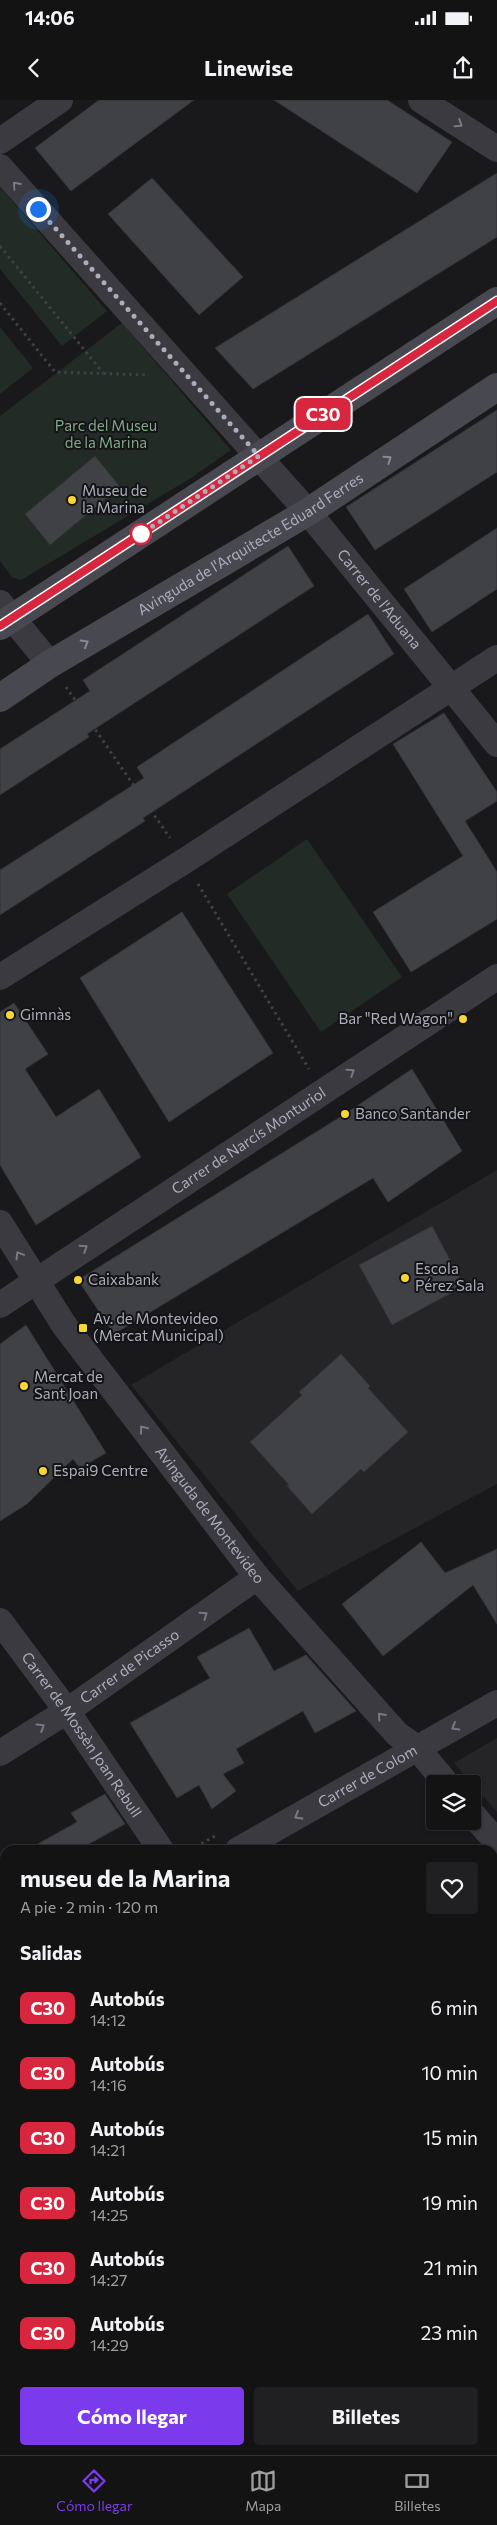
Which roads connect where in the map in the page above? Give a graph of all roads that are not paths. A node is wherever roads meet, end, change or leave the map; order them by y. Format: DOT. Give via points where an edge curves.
graph roads {
  1 [pos="60,100"];
  2 [pos="421,100"];
  3 [pos="0,141"];
  4 [pos="497,149"];
  5 [pos="0,167"];
  6 [pos="497,301"];
  7 [pos="497,386"];
  8 [pos="259,456"];
  9 [pos="308,512"];
  10 [pos="4,616"];
  11 [pos="497,658"];
  12 [pos="50,664"];
  13 [pos="451,687"];
  14 [pos="0,698"];
  15 [pos="497,744"];
  16 [pos="0,977"];
  17 [pos="497,977"];
  18 [pos="0,1223"];
  19 [pos="34,1281"];
  20 [pos="0,1305"];
  21 [pos="257,1577"];
  22 [pos="0,1621"];
  23 [pos="497,1703"];
  24 [pos="67,1711"];
  25 [pos="417,1748"];
  26 [pos="0,1753"];
  27 [pos="440,1775"];
  28 [pos="481,1824"];
  29 [pos="497,1842"];
  30 [pos="158,1845"];
  31 [pos="247,1845"];
  1 -- 3 [label="street"];
  2 -- 4 [label="street, one-way"];
  8 -- 5 [label="street, Carrer de l'Aduana, one-way"];
  6 -- 8 [label="street"];
  9 -- 7 [label="street, Avinguda de l'Arquitecte Eduard Ferres, one-way"];
  8 -- 9 [label="street, Carrer de l'Aduana"];
  8 -- 10 [label="street"];
  12 -- 9 [label="street, Avinguda de l'Arquitecte Eduard Ferres, one-way"];
  9 -- 13 [label="street, Carrer de l'Aduana"];
  10 -- 12 [label="street"];
  11 -- 13 [label="street"];
  12 -- 14 [label="street, Avinguda de l'Arquitecte Eduard Ferres"];
  13 -- 15 [label="street, Carrer de l'Aduana"];
  13 -- 16 [label="street"];
  19 -- 17 [label="street, Carrer de Narcís Monturiol, one-way"];
  19 -- 18 [label="street, Avinguda de Montevideo, one-way"];
  19 -- 20 [label="street, Carrer de Narcís Monturiol"];
  21 -- 19 [label="street, Avinguda de Montevideo, one-way" via="71,1335"];
  24 -- 21 [label="street, Carrer de Picasso, one-way"];
  25 -- 21 [label="street, Avinguda de Montevideo, one-way" via="397,1734"];
  22 -- 24 [label="street, Carrer de Mossèn Joan Rebull"];
  23 -- 25 [label="street, Carrer de Colom, one-way"];
  26 -- 24 [label="street, Carrer de Picasso, one-way"];
  24 -- 30 [label="street, Carrer de Mossèn Joan Rebull"];
  25 -- 27 [label="street, Avinguda de Montevideo"];
  25 -- 31 [label="street, Carrer de Colom, one-way"];
  28 -- 29 [label="street"];
}
